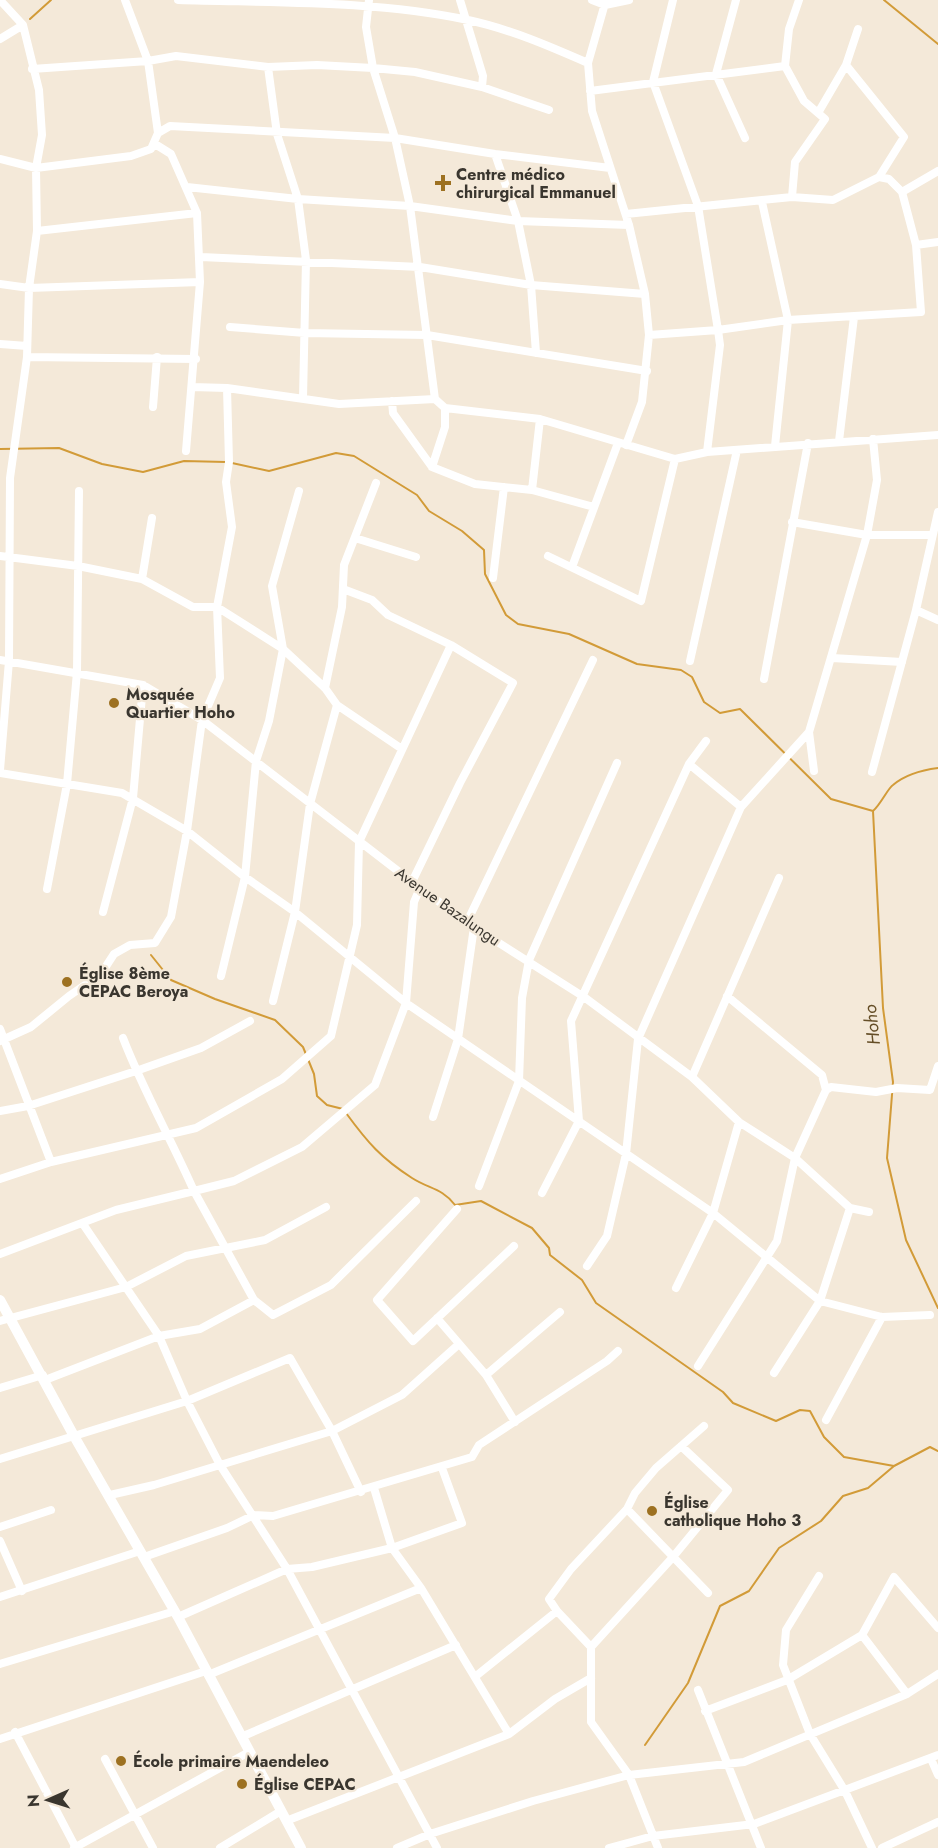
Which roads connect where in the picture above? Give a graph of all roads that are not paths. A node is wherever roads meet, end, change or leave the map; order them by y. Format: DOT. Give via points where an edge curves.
graph roads {
  1 [pos="0,0"];
  2 [pos="125,0"];
  3 [pos="178,0"];
  4 [pos="460,0"];
  5 [pos="592,0"];
  6 [pos="628,0"];
  7 [pos="673,0"];
  8 [pos="736,0"];
  9 [pos="799,0"];
  10 [pos="605,2"];
  11 [pos="368,3"];
  12 [pos="468,20"];
  13 [pos="23,25"];
  14 [pos="858,29"];
  15 [pos="0,39"];
  16 [pos="148,61"];
  17 [pos="588,63"];
  18 [pos="785,66"];
  19 [pos="846,66"];
  20 [pos="268,67"];
  21 [pos="373,68"];
  22 [pos="32,69"];
  23 [pos="716,74"];
  24 [pos="653,82"];
  25 [pos="482,87"];
  26 [pos="590,91"];
  27 [pos="549,110"];
  28 [pos="818,114"];
  29 [pos="158,133"];
  30 [pos="277,134"];
  31 [pos="395,138"];
  32 [pos="745,138"];
  33 [pos="155,144"];
  34 [pos="495,154"];
  35 [pos="0,159"];
  36 [pos="36,168"];
  37 [pos="610,168"];
  38 [pos="938,171"];
  39 [pos="879,177"];
  40 [pos="188,187"];
  41 [pos="902,192"];
  42 [pos="792,197"];
  43 [pos="298,199"];
  44 [pos="762,202"];
  45 [pos="410,206"];
  46 [pos="698,206"];
  47 [pos="197,213"];
  48 [pos="626,214"];
  49 [pos="518,221"];
  50 [pos="629,225"];
  51 [pos="37,231"];
  52 [pos="938,242"];
  53 [pos="916,244"];
  54 [pos="201,257"];
  55 [pos="306,260"];
  56 [pos="420,267"];
  57 [pos="200,282"];
  58 [pos="0,284"];
  59 [pos="531,285"];
  60 [pos="29,288"];
  61 [pos="645,294"];
  62 [pos="854,317"];
  63 [pos="788,320"];
  64 [pos="230,327"];
  65 [pos="718,330"];
  66 [pos="305,333"];
  67 [pos="427,335"];
  68 [pos="650,335"];
  69 [pos="0,344"];
  70 [pos="27,346"];
  71 [pos="536,354"];
  72 [pos="27,357"];
  73 [pos="157,357"];
  74 [pos="196,359"];
  75 [pos="647,371"];
  76 [pos="192,387"];
  77 [pos="227,388"];
  78 [pos="303,398"];
  79 [pos="435,399"];
  80 [pos="392,401"];
  81 [pos="153,407"];
  82 [pos="445,408"];
  83 [pos="540,419"];
  84 [pos="938,435"];
  85 [pos="873,439"];
  86 [pos="839,441"];
  87 [pos="808,443"];
  88 [pos="622,444"];
  89 [pos="775,446"];
  90 [pos="737,450"];
  91 [pos="186,452"];
  92 [pos="707,453"];
  93 [pos="675,459"];
  94 [pos="432,467"];
  95 [pos="376,483"];
  96 [pos="504,487"];
  97 [pos="532,490"];
  98 [pos="79,491"];
  99 [pos="299,491"];
  100 [pos="594,507"];
  101 [pos="938,512"];
  102 [pos="152,518"];
  103 [pos="792,522"];
  104 [pos="867,535"];
  105 [pos="932,535"];
  106 [pos="355,538"];
  107 [pos="0,556"];
  108 [pos="548,556"];
  109 [pos="417,557"];
  110 [pos="11,558"];
  111 [pos="78,566"];
  112 [pos="572,567"];
  113 [pos="493,578"];
  114 [pos="142,579"];
  115 [pos="343,589"];
  116 [pos="217,607"];
  117 [pos="916,610"];
  118 [pos="938,620"];
  119 [pos="451,645"];
  120 [pos="283,649"];
  121 [pos="832,657"];
  122 [pos="0,660"];
  123 [pos="592,660"];
  124 [pos="9,661"];
  125 [pos="690,661"];
  126 [pos="902,662"];
  127 [pos="77,672"];
  128 [pos="764,679"];
  129 [pos="143,685"];
  130 [pos="325,688"];
  131 [pos="337,705"];
  132 [pos="202,720"];
  133 [pos="809,732"];
  134 [pos="706,741"];
  135 [pos="402,749"];
  136 [pos="256,761"];
  137 [pos="617,763"];
  138 [pos="689,764"];
  139 [pos="814,771"];
  140 [pos="0,772"];
  141 [pos="872,772"];
  142 [pos="67,784"];
  143 [pos="134,798"];
  144 [pos="310,804"];
  145 [pos="741,807"];
  146 [pos="187,831"];
  147 [pos="358,842"];
  148 [pos="244,878"];
  149 [pos="779,878"];
  150 [pos="412,882"];
  151 [pos="420,888"];
  152 [pos="47,889"];
  153 [pos="103,912"];
  154 [pos="295,912"];
  155 [pos="471,925"];
  156 [pos="351,956"];
  157 [pos="529,960"];
  158 [pos="221,976"];
  159 [pos="727,996"];
  160 [pos="584,997"];
  161 [pos="273,1001"];
  162 [pos="406,1003"];
  163 [pos="250,1022"];
  164 [pos="0,1029"];
  165 [pos="123,1038"];
  166 [pos="458,1039"];
  167 [pos="638,1039"];
  168 [pos="2,1040"];
  169 [pos="938,1066"];
  170 [pos="136,1071"];
  171 [pos="692,1077"];
  172 [pos="519,1081"];
  173 [pos="826,1090"];
  174 [pos="28,1106"];
  175 [pos="0,1111"];
  176 [pos="433,1117"];
  177 [pos="579,1121"];
  178 [pos="739,1122"];
  179 [pos="169,1135"];
  180 [pos="626,1154"];
  181 [pos="795,1158"];
  182 [pos="51,1162"];
  183 [pos="0,1179"];
  184 [pos="479,1186"];
  185 [pos="194,1191"];
  186 [pos="542,1193"];
  187 [pos="416,1202"];
  188 [pos="326,1207"];
  189 [pos="850,1208"];
  190 [pos="457,1209"];
  191 [pos="869,1212"];
  192 [pos="713,1213"];
  193 [pos="83,1224"];
  194 [pos="514,1246"];
  195 [pos="226,1249"];
  196 [pos="0,1254"];
  197 [pos="767,1258"];
  198 [pos="587,1266"];
  199 [pos="126,1287"];
  200 [pos="676,1288"];
  201 [pos="0,1300"];
  202 [pos="254,1300"];
  203 [pos="820,1301"];
  204 [pos="560,1312"];
  205 [pos="930,1315"];
  206 [pos="882,1317"];
  207 [pos="437,1318"];
  208 [pos="5,1320"];
  209 [pos="159,1336"];
  210 [pos="459,1344"];
  211 [pos="618,1351"];
  212 [pos="698,1366"];
  213 [pos="774,1373"];
  214 [pos="486,1375"];
  215 [pos="44,1377"];
  216 [pos="0,1388"];
  217 [pos="186,1401"];
  218 [pos="826,1420"];
  219 [pos="515,1422"];
  220 [pos="704,1426"];
  221 [pos="332,1431"];
  222 [pos="74,1436"];
  223 [pos="681,1446"];
  224 [pos="0,1459"];
  225 [pos="220,1465"];
  226 [pos="442,1468"];
  227 [pos="374,1488"];
  228 [pos="361,1492"];
  229 [pos="110,1496"];
  230 [pos="627,1509"];
  231 [pos="51,1510"];
  232 [pos="254,1515"];
  233 [pos="0,1527"];
  234 [pos="0,1541"];
  235 [pos="392,1548"];
  236 [pos="142,1554"];
  237 [pos="673,1557"];
  238 [pos="287,1569"];
  239 [pos="819,1576"];
  240 [pos="421,1588"];
  241 [pos="22,1591"];
  242 [pos="708,1593"];
  243 [pos="0,1597"];
  244 [pos="556,1611"];
  245 [pos="176,1614"];
  246 [pos="938,1628"];
  247 [pos="319,1631"];
  248 [pos="862,1635"];
  249 [pos="456,1645"];
  250 [pos="591,1647"];
  251 [pos="0,1664"];
  252 [pos="207,1673"];
  253 [pos="938,1674"];
  254 [pos="476,1676"];
  255 [pos="591,1678"];
  256 [pos="787,1680"];
  257 [pos="351,1689"];
  258 [pos="698,1690"];
  259 [pos="907,1694"];
  260 [pos="705,1711"];
  261 [pos="15,1732"];
  262 [pos="509,1734"];
  263 [pos="810,1734"];
  264 [pos="241,1737"];
  265 [pos="0,1738"];
  266 [pos="249,1752"];
  267 [pos="934,1757"];
  268 [pos="105,1759"];
  269 [pos="727,1765"];
  270 [pos="399,1775"];
  271 [pos="628,1775"];
  272 [pos="938,1775"];
  273 [pos="845,1791"];
  274 [pos="135,1814"];
  275 [pos="284,1816"];
  276 [pos="938,1822"];
  277 [pos="754,1824"];
  278 [pos="430,1834"];
  279 [pos="653,1836"];
  280 [pos="75,1848"];
  281 [pos="153,1848"];
  282 [pos="220,1848"];
  283 [pos="301,1848"];
  284 [pos="397,1848"];
  285 [pos="436,1848"];
  286 [pos="609,1848"];
  287 [pos="658,1848"];
  288 [pos="761,1848"];
  289 [pos="872,1848"];
  290 [pos="882,1848"];
  1 -- 13 [label="street"];
  2 -- 16 [label="street"];
  3 -- 11 [label="street"];
  4 -- 12 [label="street"];
  5 -- 10 [label="street"];
  6 -- 10 [label="street"];
  7 -- 24 [label="street"];
  8 -- 23 [label="street"];
  9 -- 18 [label="street" via="789,28"];
  10 -- 17 [label="street"];
  11 -- 12 [label="street"];
  11 -- 21 [label="street" via="366,27"];
  12 -- 17 [label="street" via="525,36"];
  12 -- 25 [label="street" via="483,76"];
  13 -- 15 [label="street"];
  13 -- 22 [label="street"];
  14 -- 19 [label="street"];
  16 -- 20 [label="street" via="176,56"];
  16 -- 22 [label="street"];
  16 -- 29 [label="street"];
  17 -- 26 [label="street"];
  18 -- 23 [label="street"];
  18 -- 28 [label="street" via="804,101"];
  19 -- 28 [label="street"];
  19 -- 39 [label="street" via="904,137"];
  20 -- 21 [label="street"];
  20 -- 30 [label="street"];
  21 -- 25 [label="street" via="415,72"];
  21 -- 31 [label="street"];
  22 -- 36 [label="street" via="39,90 42,135"];
  23 -- 24 [label="street"];
  23 -- 32 [label="street"];
  24 -- 26 [label="street"];
  24 -- 46 [label="street"];
  25 -- 27 [label="street"];
  26 -- 37 [label="street" via="592,111"];
  28 -- 42 [label="street" via="825,119 795,162"];
  29 -- 30 [label="street" via="170,126"];
  29 -- 33 [label="street"];
  30 -- 31 [label="street"];
  30 -- 43 [label="street"];
  31 -- 34 [label="street"];
  31 -- 45 [label="street"];
  33 -- 36 [label="street" via="131,156"];
  33 -- 40 [label="street" via="171,154"];
  34 -- 37 [label="street"];
  34 -- 49 [label="street"];
  35 -- 36 [label="street"];
  36 -- 51 [label="street"];
  37 -- 48 [label="street"];
  38 -- 41 [label="street"];
  39 -- 41 [label="street"];
  39 -- 42 [label="street" via="833,200"];
  40 -- 43 [label="street"];
  40 -- 47 [label="street"];
  41 -- 53 [label="street"];
  42 -- 44 [label="street"];
  43 -- 45 [label="street"];
  43 -- 55 [label="street"];
  44 -- 46 [label="street"];
  44 -- 63 [label="street"];
  45 -- 49 [label="street"];
  45 -- 56 [label="street"];
  46 -- 48 [label="street"];
  46 -- 65 [label="street"];
  47 -- 51 [label="street"];
  47 -- 54 [label="street"];
  48 -- 50 [label="street"];
  49 -- 50 [label="street"];
  49 -- 59 [label="street"];
  50 -- 61 [label="street"];
  51 -- 60 [label="street"];
  52 -- 53 [label="street"];
  53 -- 62 [label="street" via="921,312"];
  54 -- 55 [label="street"];
  54 -- 57 [label="street"];
  55 -- 56 [label="street"];
  55 -- 66 [label="street"];
  56 -- 59 [label="street"];
  56 -- 67 [label="street"];
  57 -- 60 [label="street"];
  57 -- 74 [label="street"];
  58 -- 60 [label="street"];
  59 -- 61 [label="street"];
  59 -- 71 [label="street"];
  60 -- 70 [label="street"];
  61 -- 68 [label="street"];
  62 -- 63 [label="street"];
  62 -- 86 [label="street"];
  63 -- 65 [label="street"];
  63 -- 89 [label="street"];
  64 -- 66 [label="street"];
  65 -- 68 [label="street"];
  65 -- 92 [label="street" via="720,345"];
  66 -- 67 [label="street"];
  66 -- 78 [label="street"];
  67 -- 71 [label="street"];
  67 -- 79 [label="street"];
  68 -- 75 [label="street"];
  69 -- 70 [label="street"];
  70 -- 72 [label="street"];
  71 -- 75 [label="street"];
  72 -- 73 [label="street"];
  72 -- 110 [label="street" via="10,478"];
  73 -- 74 [label="street"];
  73 -- 81 [label="street"];
  74 -- 76 [label="street"];
  75 -- 88 [label="street" via="642,402"];
  76 -- 77 [label="street"];
  76 -- 91 [label="street"];
  77 -- 78 [label="street"];
  77 -- 116 [label="street" via="226,482 232,527"];
  78 -- 80 [label="street" via="339,404"];
  79 -- 80 [label="street"];
  79 -- 82 [label="street"];
  80 -- 94 [label="street" via="393,413"];
  82 -- 83 [label="street"];
  82 -- 94 [label="street" via="445,427"];
  83 -- 88 [label="street"];
  83 -- 97 [label="street"];
  84 -- 85 [label="street"];
  85 -- 86 [label="street"];
  85 -- 104 [label="street" via="877,480"];
  86 -- 87 [label="street"];
  87 -- 89 [label="street"];
  87 -- 103 [label="street"];
  88 -- 93 [label="street"];
  88 -- 100 [label="street"];
  89 -- 90 [label="street"];
  90 -- 92 [label="street"];
  90 -- 125 [label="street"];
  92 -- 93 [label="street"];
  93 -- 112 [label="street" via="641,601"];
  94 -- 96 [label="street" via="475,484"];
  95 -- 106 [label="street"];
  96 -- 97 [label="street"];
  96 -- 113 [label="street"];
  97 -- 100 [label="street"];
  98 -- 111 [label="street"];
  99 -- 120 [label="street" via="272,586"];
  100 -- 112 [label="street"];
  101 -- 105 [label="street"];
  102 -- 114 [label="street"];
  103 -- 104 [label="street"];
  103 -- 128 [label="street"];
  104 -- 105 [label="street"];
  104 -- 121 [label="street"];
  105 -- 117 [label="street"];
  106 -- 109 [label="street"];
  106 -- 115 [label="street" via="344,565"];
  107 -- 110 [label="street"];
  108 -- 112 [label="street"];
  110 -- 111 [label="street"];
  110 -- 124 [label="street"];
  111 -- 114 [label="street"];
  111 -- 127 [label="street"];
  114 -- 116 [label="street" via="193,607"];
  115 -- 119 [label="street" via="372,600 388,615"];
  115 -- 130 [label="street"];
  116 -- 120 [label="street"];
  116 -- 132 [label="street" via="220,678"];
  117 -- 118 [label="street"];
  117 -- 126 [label="street"];
  119 -- 135 [label="street"];
  119 -- 150 [label="street" via="513,683"];
  120 -- 130 [label="street"];
  120 -- 136 [label="street" via="269,721"];
  121 -- 126 [label="street"];
  121 -- 133 [label="street"];
  122 -- 124 [label="street, Avenue Bazalungu"];
  123 -- 155 [label="street"];
  124 -- 127 [label="street, Avenue Bazalungu"];
  124 -- 140 [label="street"];
  126 -- 141 [label="street"];
  127 -- 129 [label="street, Avenue Bazalungu"];
  127 -- 142 [label="street"];
  129 -- 132 [label="street, Avenue Bazalungu"];
  129 -- 143 [label="street"];
  130 -- 131 [label="street"];
  131 -- 135 [label="street"];
  131 -- 144 [label="street"];
  132 -- 136 [label="street, Avenue Bazalungu"];
  132 -- 146 [label="street"];
  133 -- 139 [label="street"];
  133 -- 145 [label="street"];
  134 -- 138 [label="street"];
  135 -- 147 [label="street"];
  136 -- 144 [label="street, Avenue Bazalungu"];
  136 -- 148 [label="street"];
  137 -- 157 [label="street"];
  138 -- 145 [label="street"];
  138 -- 160 [label="street"];
  140 -- 142 [label="street"];
  142 -- 143 [label="street"];
  142 -- 152 [label="street"];
  143 -- 146 [label="street"];
  143 -- 153 [label="street"];
  144 -- 147 [label="street, Avenue Bazalungu"];
  144 -- 154 [label="street"];
  145 -- 167 [label="street"];
  146 -- 148 [label="street"];
  146 -- 168 [label="street" via="171,917 155,942 130,945 114,954 101,974 31,1027"];
  147 -- 150 [label="street, Avenue Bazalungu"];
  147 -- 156 [label="street" via="357,925"];
  148 -- 154 [label="street"];
  148 -- 158 [label="street"];
  149 -- 159 [label="street"];
  150 -- 151 [label="street, Avenue Bazalungu"];
  151 -- 155 [label="street, Avenue Bazalungu"];
  151 -- 162 [label="street" via="414,902"];
  154 -- 156 [label="street"];
  154 -- 161 [label="street"];
  155 -- 157 [label="street, Avenue Bazalungu"];
  155 -- 166 [label="street"];
  156 -- 162 [label="street"];
  156 -- 179 [label="street" via="331,1036 282,1079 196,1128"];
  157 -- 160 [label="street, Avenue Bazalungu"];
  157 -- 172 [label="street" via="522,998"];
  159 -- 171 [label="street"];
  159 -- 173 [label="street" via="822,1074"];
  160 -- 167 [label="street, Avenue Bazalungu"];
  160 -- 177 [label="street" via="571,1021"];
  162 -- 166 [label="street"];
  162 -- 185 [label="street" via="375,1085 302,1147 234,1181"];
  163 -- 170 [label="street" via="201,1048"];
  164 -- 168 [label="street"];
  165 -- 170 [label="street"];
  166 -- 172 [label="street"];
  166 -- 176 [label="street"];
  167 -- 171 [label="street, Avenue Bazalungu"];
  167 -- 180 [label="street"];
  168 -- 174 [label="street"];
  169 -- 173 [label="street" via="930,1090"];
  170 -- 174 [label="street"];
  170 -- 179 [label="street"];
  171 -- 178 [label="street, Avenue Bazalungu"];
  172 -- 177 [label="street"];
  172 -- 184 [label="street"];
  173 -- 181 [label="street"];
  174 -- 175 [label="street"];
  174 -- 182 [label="street"];
  177 -- 180 [label="street"];
  177 -- 186 [label="street"];
  178 -- 181 [label="street, Avenue Bazalungu"];
  178 -- 192 [label="street"];
  179 -- 182 [label="street"];
  179 -- 185 [label="street"];
  180 -- 192 [label="street"];
  180 -- 198 [label="street" via="607,1236"];
  181 -- 189 [label="street, Avenue Bazalungu"];
  181 -- 197 [label="street" via="777,1241"];
  182 -- 183 [label="street"];
  185 -- 193 [label="street" via="116,1210"];
  185 -- 195 [label="street"];
  187 -- 202 [label="street" via="331,1285 273,1315"];
  188 -- 195 [label="street" via="265,1240"];
  189 -- 191 [label="street"];
  189 -- 203 [label="street"];
  190 -- 207 [label="street" via="377,1300 413,1341"];
  192 -- 197 [label="street"];
  192 -- 200 [label="street"];
  193 -- 196 [label="street"];
  193 -- 199 [label="street"];
  194 -- 207 [label="street"];
  195 -- 199 [label="street" via="186,1256"];
  195 -- 202 [label="street"];
  197 -- 203 [label="street"];
  197 -- 212 [label="street"];
  199 -- 208 [label="street"];
  199 -- 209 [label="street"];
  201 -- 208 [label="street"];
  202 -- 209 [label="street" via="200,1329"];
  203 -- 206 [label="street"];
  203 -- 213 [label="street"];
  204 -- 214 [label="street"];
  205 -- 206 [label="street"];
  206 -- 218 [label="street"];
  207 -- 210 [label="street"];
  208 -- 215 [label="street"];
  209 -- 215 [label="street"];
  209 -- 217 [label="street"];
  210 -- 214 [label="street"];
  210 -- 221 [label="street" via="402,1395"];
  211 -- 219 [label="street"];
  214 -- 219 [label="street"];
  215 -- 216 [label="street"];
  215 -- 222 [label="street"];
  217 -- 221 [label="street" via="290,1358"];
  217 -- 222 [label="street"];
  217 -- 225 [label="street"];
  219 -- 226 [label="street" via="479,1445 472,1457"];
  220 -- 223 [label="street"];
  221 -- 225 [label="street"];
  221 -- 228 [label="street"];
  222 -- 224 [label="street"];
  222 -- 229 [label="street"];
  223 -- 230 [label="street" via="656,1468"];
  223 -- 237 [label="street" via="728,1490"];
  225 -- 229 [label="street"];
  225 -- 232 [label="street"];
  226 -- 227 [label="street"];
  226 -- 235 [label="street" via="462,1523"];
  227 -- 228 [label="street"];
  227 -- 235 [label="street"];
  228 -- 232 [label="street" via="273,1516"];
  229 -- 236 [label="street"];
  230 -- 237 [label="street"];
  230 -- 244 [label="street" via="571,1569 549,1599"];
  231 -- 233 [label="street"];
  232 -- 236 [label="street" via="227,1528"];
  232 -- 238 [label="street"];
  234 -- 241 [label="street"];
  235 -- 238 [label="street"];
  235 -- 240 [label="street"];
  236 -- 241 [label="street"];
  236 -- 245 [label="street"];
  237 -- 242 [label="street"];
  237 -- 250 [label="street"];
  238 -- 245 [label="street"];
  238 -- 247 [label="street"];
  239 -- 256 [label="street" via="786,1630 783,1665"];
  240 -- 247 [label="street"];
  240 -- 249 [label="street"];
  241 -- 243 [label="street"];
  244 -- 250 [label="street"];
  244 -- 254 [label="street"];
  245 -- 251 [label="street"];
  245 -- 252 [label="street"];
  246 -- 248 [label="street" via="894,1577"];
  247 -- 252 [label="street"];
  247 -- 257 [label="street"];
  248 -- 256 [label="street"];
  248 -- 259 [label="street"];
  249 -- 254 [label="street"];
  249 -- 257 [label="street"];
  250 -- 255 [label="street"];
  252 -- 261 [label="street"];
  252 -- 264 [label="street"];
  253 -- 259 [label="street"];
  254 -- 262 [label="street"];
  255 -- 262 [label="street"];
  255 -- 271 [label="street" via="591,1722"];
  256 -- 260 [label="street"];
  256 -- 263 [label="street"];
  257 -- 264 [label="street"];
  257 -- 270 [label="street"];
  258 -- 260 [label="street"];
  259 -- 263 [label="street"];
  260 -- 269 [label="street"];
  261 -- 265 [label="street"];
  261 -- 280 [label="street"];
  262 -- 270 [label="street"];
  263 -- 269 [label="street" via="744,1762"];
  263 -- 273 [label="street"];
  264 -- 266 [label="street"];
  266 -- 274 [label="street"];
  266 -- 275 [label="street"];
  267 -- 272 [label="street"];
  267 -- 273 [label="street"];
  268 -- 274 [label="street"];
  269 -- 271 [label="street"];
  269 -- 277 [label="street"];
  270 -- 275 [label="street"];
  270 -- 278 [label="street"];
  271 -- 278 [label="street"];
  271 -- 279 [label="street"];
  273 -- 277 [label="street"];
  273 -- 289 [label="street"];
  274 -- 280 [label="street"];
  274 -- 281 [label="street"];
  275 -- 282 [label="street"];
  275 -- 283 [label="street"];
  276 -- 290 [label="street"];
  277 -- 279 [label="street"];
  277 -- 288 [label="street"];
  278 -- 284 [label="street"];
  278 -- 285 [label="street"];
  279 -- 286 [label="street"];
  279 -- 287 [label="street"];
}
